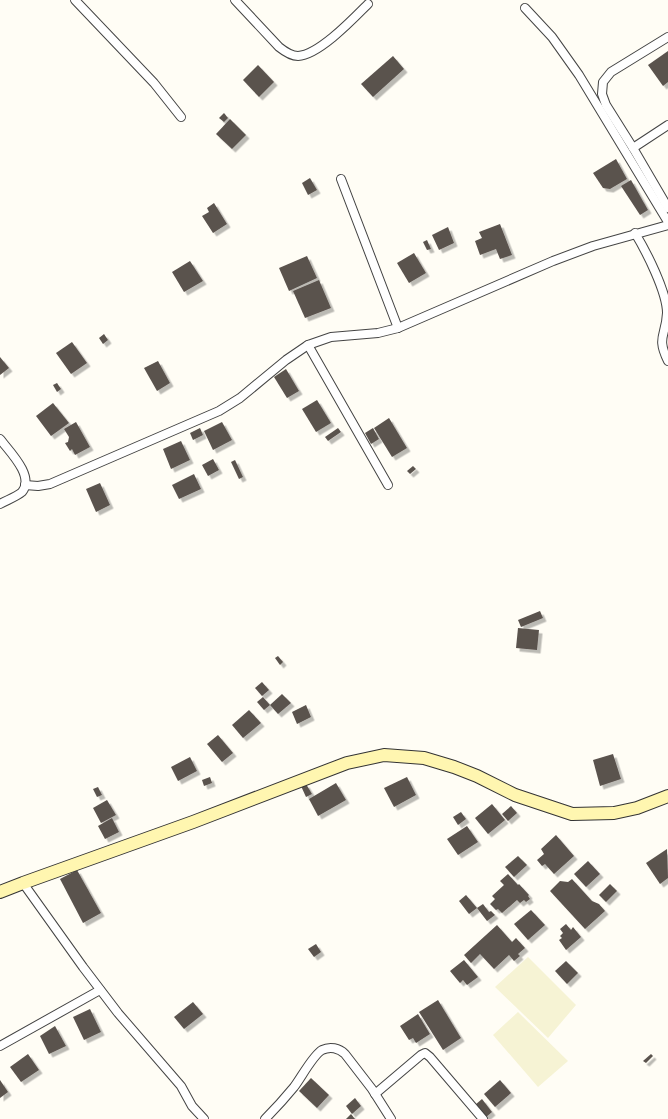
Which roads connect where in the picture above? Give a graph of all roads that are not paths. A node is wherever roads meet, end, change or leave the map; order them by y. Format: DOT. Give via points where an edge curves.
graph roads {
  1 [pos="75,0"];
  2 [pos="235,0"];
  3 [pos="368,4"];
  4 [pos="525,8"];
  5 [pos="668,37"];
  6 [pos="181,117"];
  7 [pos="668,125"];
  8 [pos="633,148"];
  9 [pos="341,179"];
  10 [pos="668,208"];
  11 [pos="668,224"];
  12 [pos="635,233"];
  13 [pos="398,328"];
  14 [pos="308,345"];
  15 [pos="668,361"];
  16 [pos="0,438"];
  17 [pos="26,485"];
  18 [pos="388,485"];
  19 [pos="0,504"];
  20 [pos="668,796"];
  21 [pos="23,883"];
  22 [pos="0,892"];
  23 [pos="100,990"];
  24 [pos="0,1046"];
  25 [pos="375,1094"];
  26 [pos="204,1119"];
  27 [pos="265,1119"];
  28 [pos="391,1119"];
  29 [pos="483,1119"];
  1 -- 6 [label="street" via="154,83"];
  2 -- 3 [label="street" via="279,47 291,55 299,56 322,45"];
  4 -- 11 [label="street" via="552,37 574,68"];
  5 -- 8 [label="street" via="611,72 603,82 603,100"];
  7 -- 8 [label="street"];
  8 -- 10 [label="street"];
  9 -- 13 [label="street"];
  11 -- 12 [label="street"];
  12 -- 13 [label="street" via="553,261"];
  12 -- 15 [label="street" via="647,252 664,297 667,313 661,337"];
  13 -- 14 [label="street" via="332,338"];
  14 -- 17 [label="street" via="240,398 208,417 50,484"];
  14 -- 18 [label="street"];
  16 -- 17 [label="street" via="25,473"];
  17 -- 19 [label="street" via="19,494"];
  20 -- 21 [label="street" via="637,808 614,813 572,814 515,795 454,767 424,758 384,755 347,763"];
  21 -- 22 [label="street"];
  21 -- 23 [label="street"];
  23 -- 24 [label="street"];
  23 -- 26 [label="street" via="181,1086 192,1106"];
  25 -- 27 [label="street" via="345,1054 337,1048 328,1048 317,1054 294,1087"];
  25 -- 28 [label="street"];
  25 -- 29 [label="street" via="421,1055 427,1054"];
}
